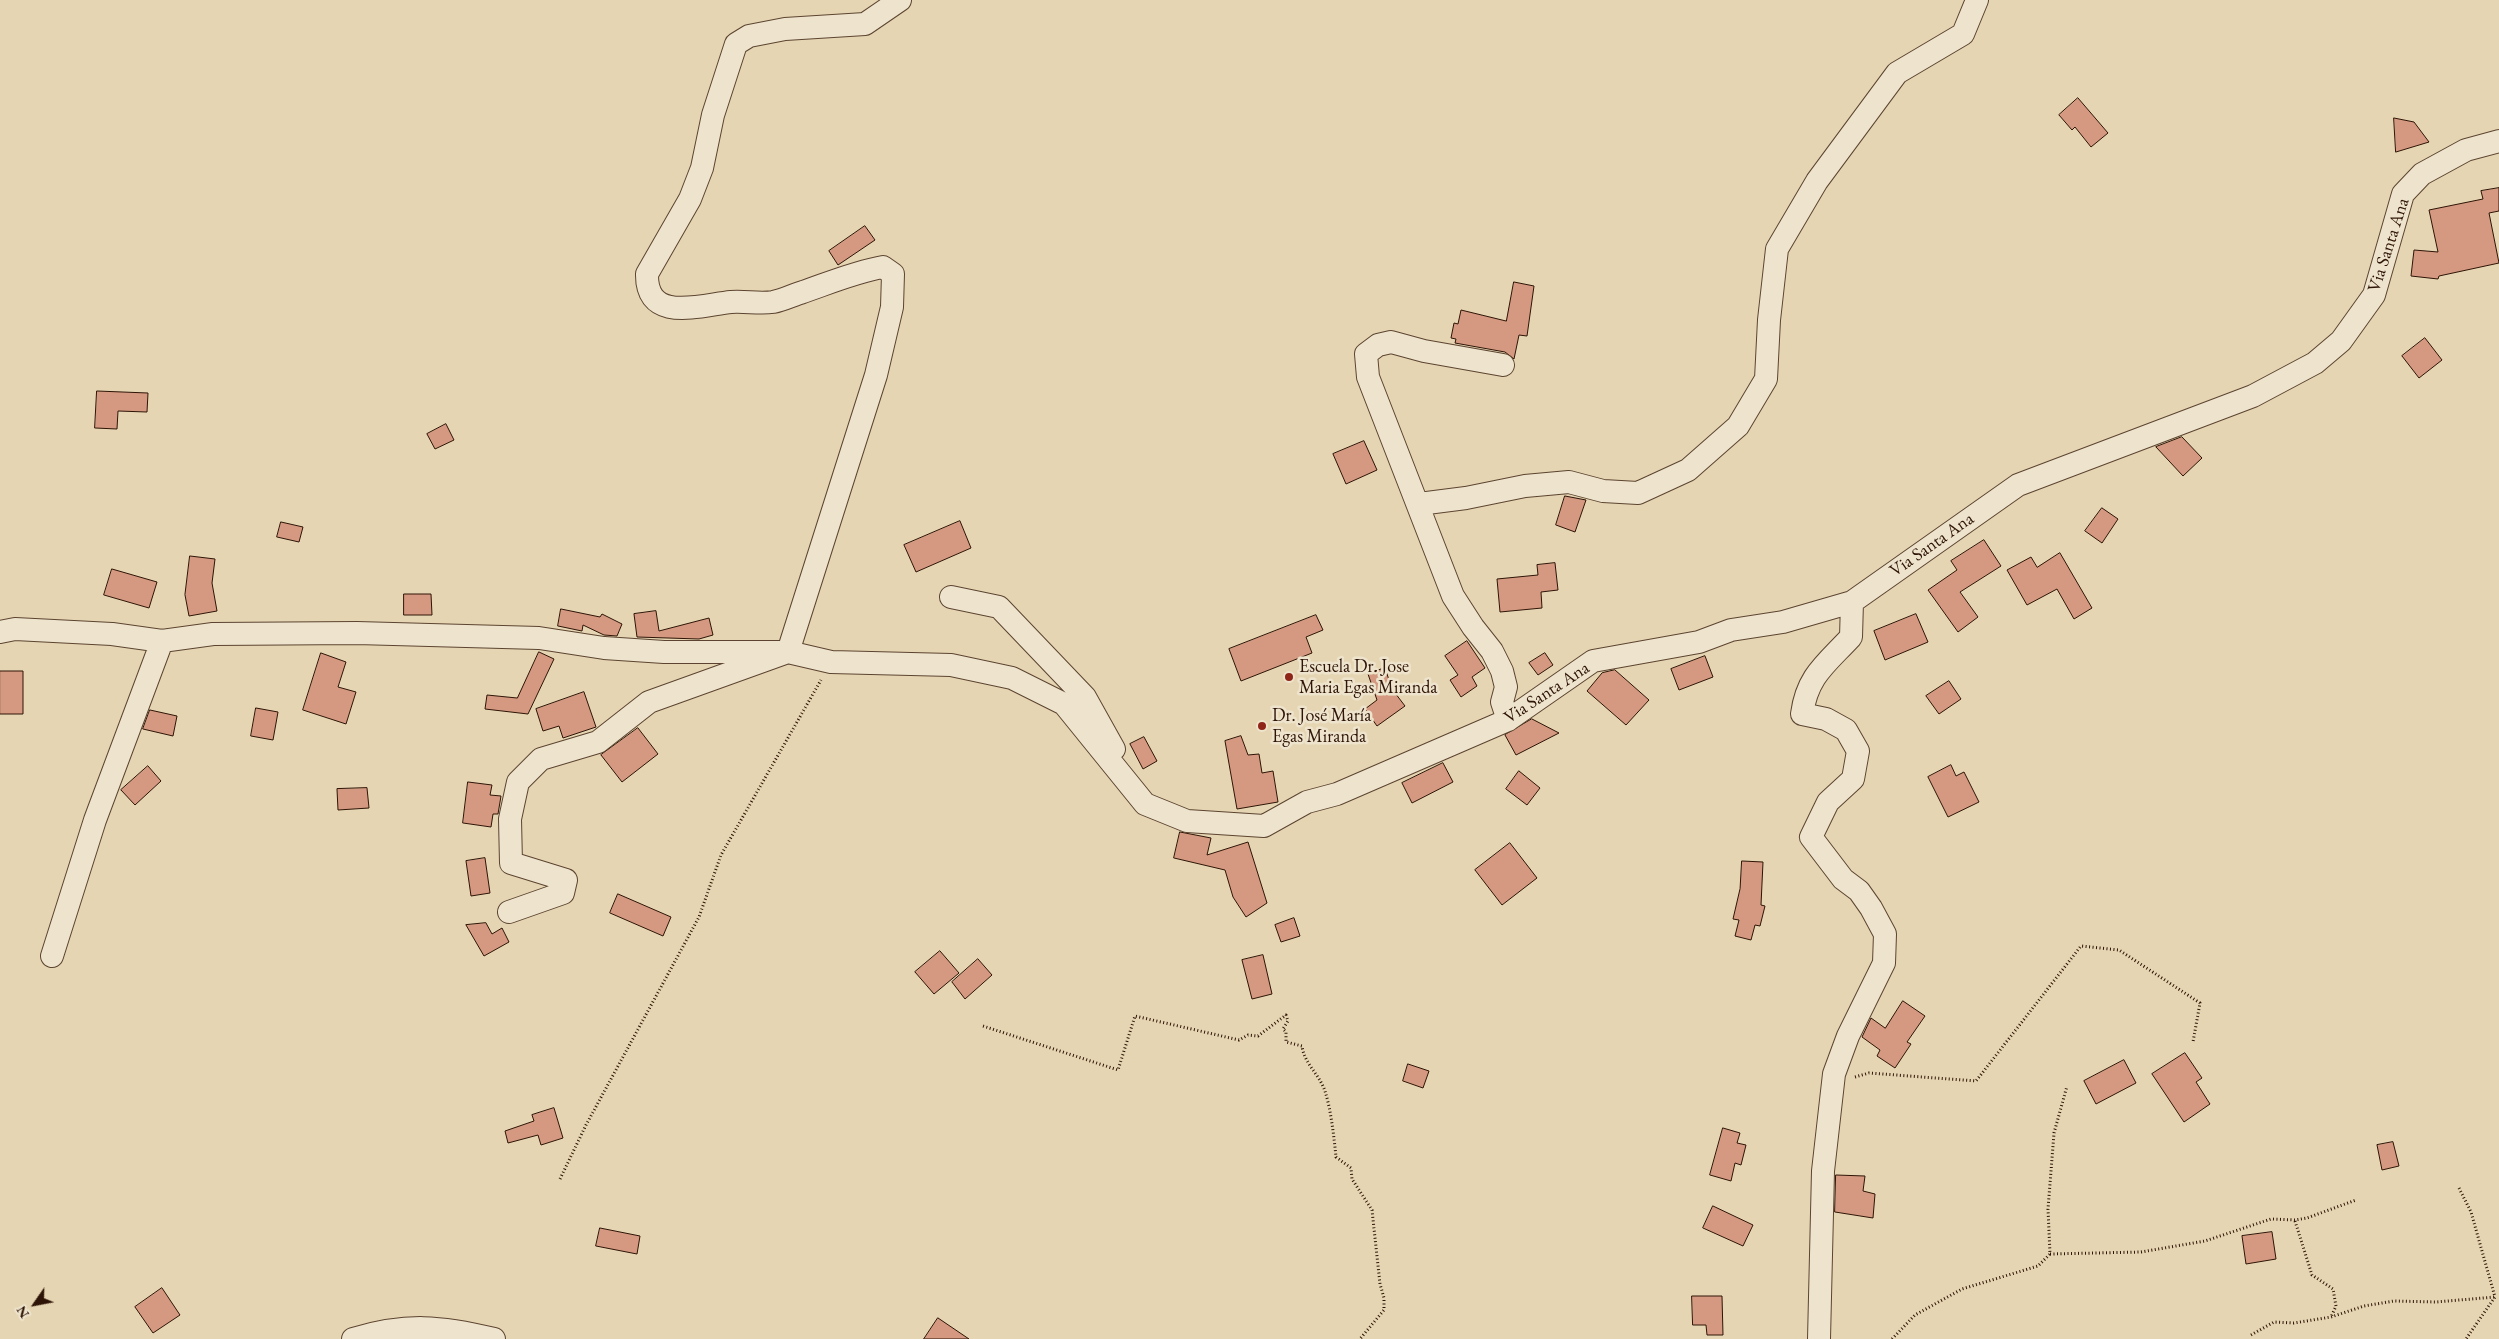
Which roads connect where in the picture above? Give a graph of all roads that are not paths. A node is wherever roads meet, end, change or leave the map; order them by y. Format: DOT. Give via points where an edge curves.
graph roads {
  1 [pos="900,0"];
  2 [pos="1977,0"];
  3 [pos="2499,141"];
  4 [pos="1503,365"];
  5 [pos="1419,504"];
  6 [pos="951,597"];
  7 [pos="1852,602"];
  8 [pos="0,632"];
  9 [pos="162,641"];
  10 [pos="788,652"];
  11 [pos="1508,720"];
  12 [pos="1145,804"];
  13 [pos="509,912"];
  14 [pos="52,956"];
  15 [pos="354,1339"];
  16 [pos="494,1339"];
  17 [pos="1819,1339"];
  1 -- 10 [label="street" via="864,24 785,29 749,36 736,44 713,115 702,168 690,198 647,274 646,285 650,293 657,301 675,309 732,302 774,302 883,266 893,274 892,307 876,375"];
  2 -- 5 [label="street" via="1963,34 1897,73 1817,181 1777,249 1768,320 1766,379 1738,426 1688,470 1638,493 1603,491 1568,482"];
  3 -- 7 [label="street, Via Santa Ana" via="2466,150 2422,174 2403,194 2374,296 2341,341 2315,363 2253,396 2018,485"];
  4 -- 5 [label="street" via="1391,342 1378,345 1366,354 1368,377"];
  5 -- 11 [label="street" via="1453,596 1492,651 1502,671 1506,687 1502,702"];
  6 -- 12 [label="street" via="999,607 1085,697"];
  7 -- 11 [label="street, Via Santa Ana" via="1783,622 1730,630 1699,642 1593,662"];
  7 -- 17 [label="street" via="1851,637 1811,679 1804,696 1802,714 1826,719 1846,730 1858,751 1853,779 1828,802 1811,837 1843,879 1859,891 1871,908 1885,934 1884,963 1848,1036 1834,1074 1823,1171"];
  8 -- 9 [label="street" via="15,629 112,634"];
  9 -- 10 [label="street" via="213,634 357,633 539,638 604,648 664,652"];
  9 -- 14 [label="street" via="95,820"];
  10 -- 12 [label="street" via="831,662 951,665 1012,678 1064,704"];
  10 -- 13 [label="street" via="649,702 598,742 541,759 518,782 510,819 511,863 566,880 563,893"];
  11 -- 12 [label="street, Via Santa Ana" via="1337,794 1307,802 1264,826 1187,821"];
  15 -- 16 [label="street" via="388,1330 431,1327"];
}
